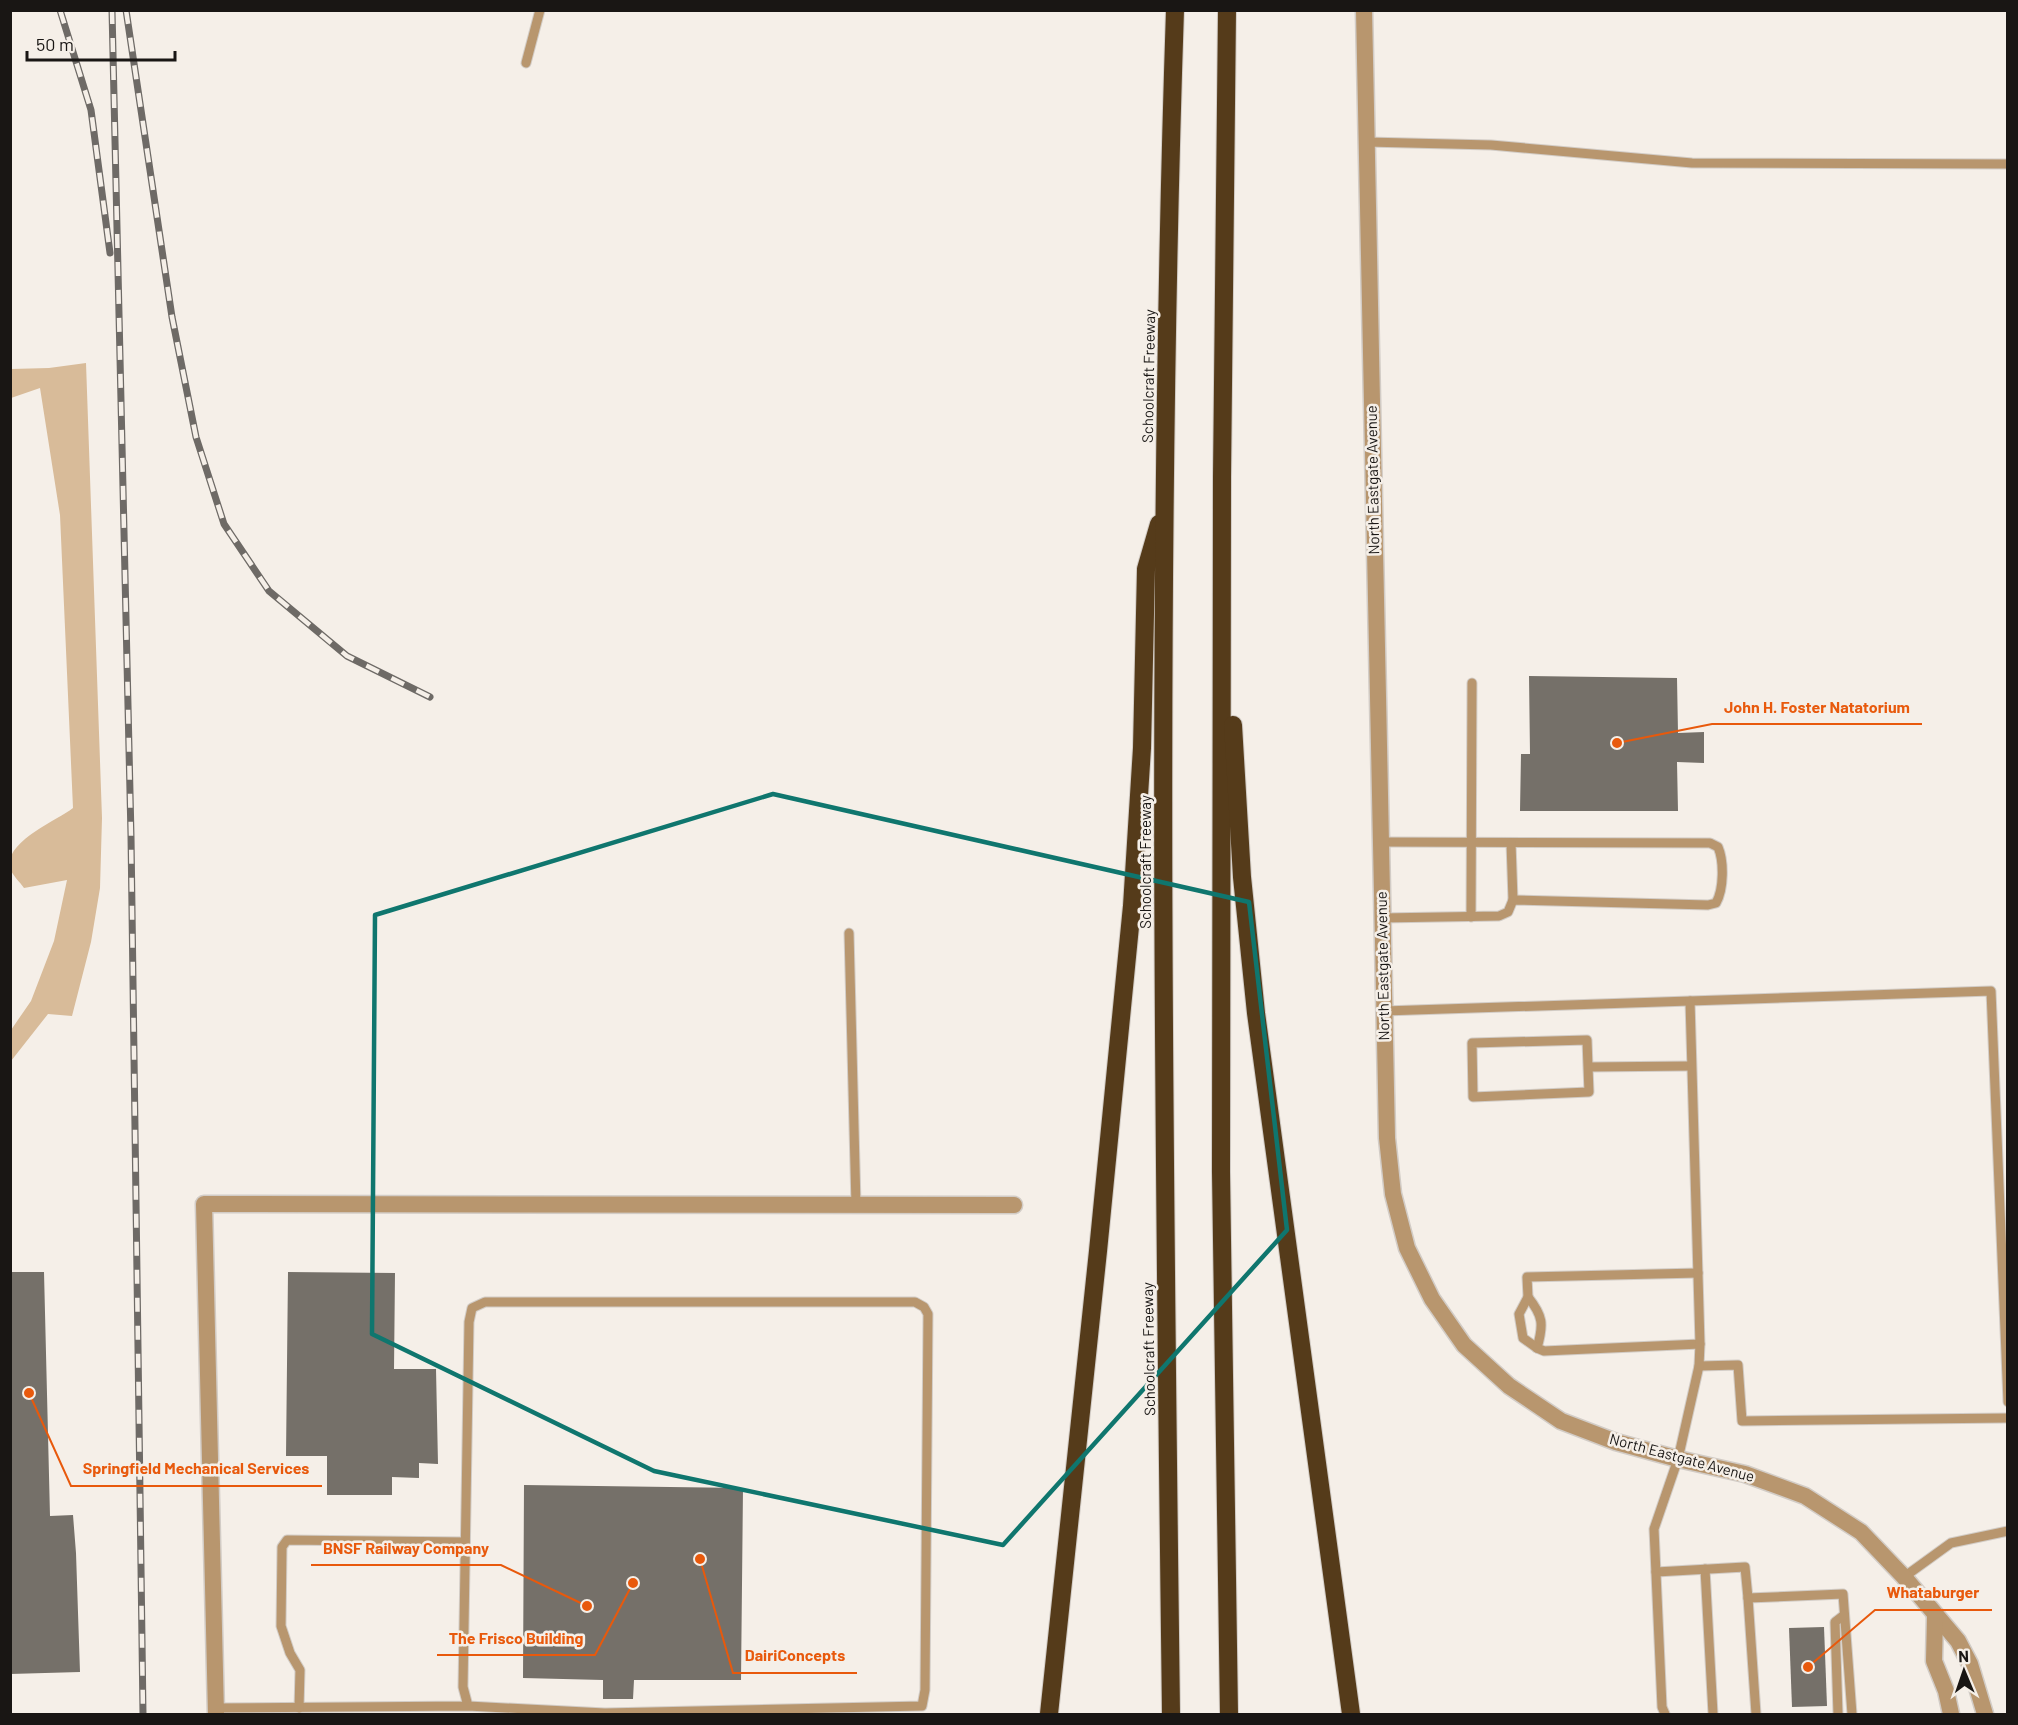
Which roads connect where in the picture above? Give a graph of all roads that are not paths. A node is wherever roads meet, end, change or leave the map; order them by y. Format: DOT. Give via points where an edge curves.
graph roads {
  1 [pos="540,10"];
  2 [pos="1175,10"];
  3 [pos="1227,10"];
  4 [pos="1364,10"];
  5 [pos="526,63"];
  6 [pos="1366,142"];
  7 [pos="2007,164"];
  8 [pos="1222,477"];
  9 [pos="1166,502"];
  10 [pos="1472,683"];
  11 [pos="1381,842"];
  12 [pos="1471,843"];
  13 [pos="1511,843"];
  14 [pos="1513,900"];
  15 [pos="1471,917"];
  16 [pos="1382,918"];
  17 [pos="849,933"];
  18 [pos="1690,1001"];
  19 [pos="1384,1011"];
  20 [pos="1691,1066"];
  21 [pos="1588,1067"];
  22 [pos="856,1205"];
  23 [pos="1014,1205"];
  24 [pos="1698,1273"];
  25 [pos="1528,1297"];
  26 [pos="1700,1344"];
  27 [pos="1537,1348"];
  28 [pos="1699,1366"];
  29 [pos="2007,1402"];
  30 [pos="2007,1418"];
  31 [pos="1678,1459"];
  32 [pos="2007,1531"];
  33 [pos="465,1542"];
  34 [pos="1705,1569"];
  35 [pos="1656,1572"];
  36 [pos="1904,1577"];
  37 [pos="1748,1598"];
  38 [pos="1844,1614"];
  39 [pos="1935,1616"];
  40 [pos="1934,1661"];
  41 [pos="468,1706"];
  42 [pos="299,1708"];
  43 [pos="216,1711"];
  44 [pos="605,1714"];
  45 [pos="1049,1714"];
  46 [pos="1171,1714"];
  47 [pos="1229,1714"];
  48 [pos="1351,1714"];
  49 [pos="1665,1714"];
  50 [pos="1713,1714"];
  51 [pos="1756,1714"];
  52 [pos="1838,1714"];
  53 [pos="1852,1714"];
  54 [pos="1939,1714"];
  55 [pos="1951,1714"];
  56 [pos="1985,1714"];
  1 -- 5 [label="lane"];
  2 -- 9 [label="highway, Schoolcraft Freeway"];
  3 -- 8 [label="highway"];
  4 -- 6 [label="street, North Eastgate Avenue"];
  6 -- 7 [label="lane" via="1491,145 1692,163"];
  6 -- 11 [label="street, North Eastgate Avenue"];
  8 -- 47 [label="highway" via="1221,1172"];
  8 -- 48 [label="highway" via="1237,808 1248,945"];
  9 -- 45 [label="highway" via="1146,569 1142,748 1128,951"];
  9 -- 46 [label="highway, Schoolcraft Freeway" via="1165,1168"];
  10 -- 12 [label="lane"];
  11 -- 12 [label="lane"];
  11 -- 16 [label="street, North Eastgate Avenue"];
  12 -- 13 [label="lane"];
  12 -- 15 [label="lane"];
  13 -- 14 [label="lane"];
  13 -- 14 [label="lane" via="1710,843 1721,854 1721,895 1716,903 1708,905"];
  14 -- 15 [label="lane" via="1508,912 1499,916"];
  15 -- 16 [label="lane"];
  16 -- 19 [label="street, North Eastgate Avenue"];
  17 -- 22 [label="lane"];
  18 -- 19 [label="lane"];
  18 -- 20 [label="lane"];
  18 -- 29 [label="lane" via="1991,991"];
  19 -- 31 [label="street, North Eastgate Avenue" via="1387,1138 1393,1194 1407,1248 1432,1299 1464,1345 1509,1386 1561,1421"];
  20 -- 21 [label="lane"];
  20 -- 24 [label="lane"];
  21 -- 21 [label="lane" via="1587,1040 1472,1042 1473,1096 1589,1092"];
  22 -- 23 [label="street"];
  22 -- 43 [label="street" via="204,1204"];
  24 -- 25 [label="lane" via="1527,1277"];
  24 -- 26 [label="lane"];
  25 -- 27 [label="lane" via="1540,1312 1542,1333"];
  25 -- 27 [label="lane" via="1519,1314 1521,1327 1523,1338"];
  26 -- 27 [label="lane" via="1548,1352"];
  26 -- 28 [label="lane"];
  28 -- 30 [label="lane" via="1738,1365 1742,1421"];
  28 -- 31 [label="lane"];
  31 -- 35 [label="lane" via="1654,1530"];
  31 -- 36 [label="street, North Eastgate Avenue" via="1745,1474 1805,1496 1861,1532"];
  32 -- 36 [label="lane" via="1951,1542"];
  33 -- 41 [label="lane" via="463,1686"];
  33 -- 42 [label="lane" via="287,1540 282,1547 281,1626 300,1670"];
  33 -- 44 [label="lane" via="472,1308 485,1302 915,1302 924,1307 928,1325 922,1706"];
  34 -- 35 [label="lane"];
  34 -- 37 [label="lane" via="1745,1567"];
  34 -- 50 [label="lane"];
  35 -- 49 [label="lane"];
  36 -- 39 [label="street, North Eastgate Avenue"];
  37 -- 38 [label="lane" via="1843,1594"];
  37 -- 51 [label="lane"];
  38 -- 52 [label="lane" via="1835,1622"];
  38 -- 53 [label="lane"];
  39 -- 40 [label="street"];
  39 -- 56 [label="street, North Eastgate Avenue" via="1958,1641 1970,1664"];
  40 -- 54 [label="street"];
  40 -- 55 [label="street"];
  41 -- 42 [label="lane"];
  41 -- 44 [label="lane"];
  42 -- 43 [label="lane"];
}
